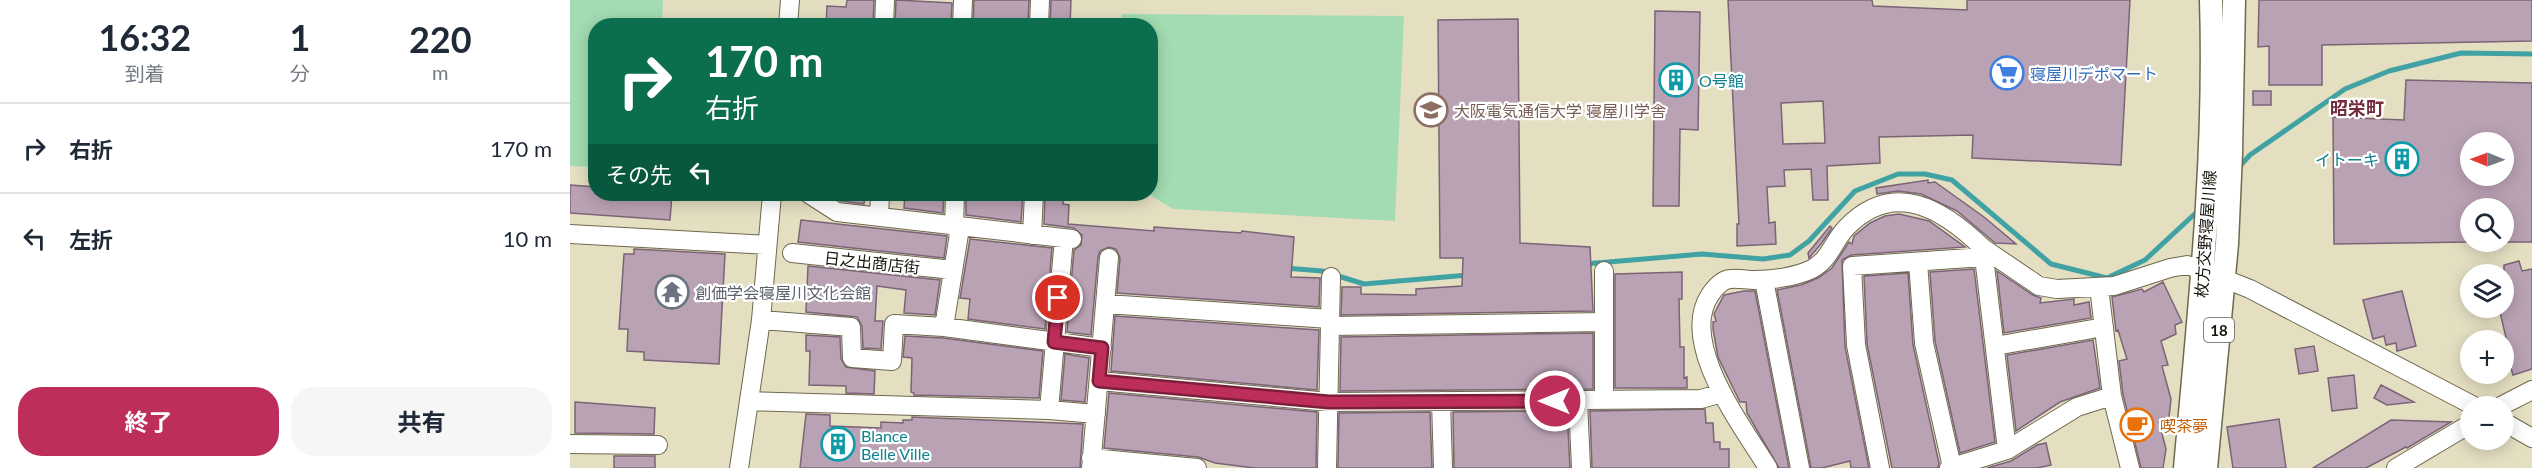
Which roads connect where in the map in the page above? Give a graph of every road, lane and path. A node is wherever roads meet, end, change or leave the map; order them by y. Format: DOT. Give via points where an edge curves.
graph roads {
  1 [pos="790,0"];
  2 [pos="885,0"];
  3 [pos="963,0"];
  4 [pos="1040,0"];
  5 [pos="2211,0"];
  6 [pos="2234,0"];
  7 [pos="789,18"];
  8 [pos="884,18"];
  9 [pos="962,18"];
  10 [pos="1040,18"];
  11 [pos="771,201"];
  12 [pos="820,201"];
  13 [pos="879,201"];
  14 [pos="956,201"];
  15 [pos="1034,201"];
  16 [pos="879,217"];
  17 [pos="958,228"];
  18 [pos="570,234"];
  19 [pos="1032,235"];
  20 [pos="767,245"];
  21 [pos="792,253"];
  22 [pos="1983,253"];
  23 [pos="1109,258"];
  24 [pos="1918,262"];
  25 [pos="953,270"];
  26 [pos="2202,270"];
  27 [pos="1604,271"];
  28 [pos="1331,277"];
  29 [pos="2224,278"];
  30 [pos="1764,280"];
  31 [pos="2099,287"];
  32 [pos="1106,304"];
  33 [pos="761,320"];
  34 [pos="1603,322"];
  35 [pos="1330,323"];
  36 [pos="944,327"];
  37 [pos="2104,327"];
  38 [pos="1054,342"];
  39 [pos="1995,346"];
  40 [pos="1102,348"];
  41 [pos="1099,381"];
  42 [pos="2532,390"];
  43 [pos="1722,393"];
  44 [pos="2112,396"];
  45 [pos="2460,399"];
  46 [pos="1578,400"];
  47 [pos="1604,400"];
  48 [pos="2514,400"];
  49 [pos="1441,401"];
  50 [pos="1329,402"];
  51 [pos="748,405"];
  52 [pos="1049,410"];
  53 [pos="1096,414"];
  54 [pos="2514,428"];
  55 [pos="2460,431"];
  56 [pos="2532,438"];
  57 [pos="570,444"];
  58 [pos="658,445"];
  59 [pos="2000,457"];
  60 [pos="1091,463"];
  61 [pos="2417,463"];
  62 [pos="739,468"];
  63 [pos="1194,468"];
  64 [pos="1327,468"];
  65 [pos="1443,468"];
  66 [pos="1581,468"];
  67 [pos="1768,468"];
  68 [pos="1800,468"];
  69 [pos="1880,468"];
  70 [pos="1950,468"];
  71 [pos="2130,468"];
  72 [pos="2185,468"];
  73 [pos="2206,468"];
  74 [pos="2396,468"];
  1 -- 7 [label="street"];
  2 -- 8 [label="street"];
  3 -- 9 [label="street"];
  4 -- 10 [label="street"];
  5 -- 26 [label="main road, 枚方交野寝屋川線 / 18" via="2210,174"];
  6 -- 29 [label="main road, 枚方交野寝屋川線 / 18"];
  11 -- 20 [label="street"];
  12 -- 16 [label="street" via="837,212"];
  13 -- 16 [label="street"];
  14 -- 17 [label="street"];
  15 -- 19 [label="street"];
  16 -- 17 [label="street"];
  17 -- 19 [label="street"];
  17 -- 25 [label="street"];
  18 -- 20 [label="street"];
  19 -- 38 [label="street" via="1068,238"];
  20 -- 33 [label="street"];
  21 -- 25 [label="street, 日之出商店街"];
  22 -- 24 [label="street"];
  22 -- 30 [label="street" via="1944,217 1909,201 1882,203 1861,213 1844,230 1822,263 1806,272"];
  22 -- 31 [label="street" via="2039,286"];
  22 -- 39 [label="street"];
  23 -- 32 [label="street"];
  24 -- 69 [label="street" via="1852,266 1856,345"];
  24 -- 70 [label="street" via="1924,343"];
  25 -- 36 [label="street"];
  26 -- 29 [label="street"];
  26 -- 31 [label="street" via="2187,265"];
  26 -- 72 [label="main road, 枚方交野寝屋川線 / 18"];
  27 -- 34 [label="street"];
  28 -- 35 [label="street"];
  29 -- 45 [label="street"];
  29 -- 73 [label="main road, 枚方交野寝屋川線 / 18"];
  30 -- 43 [label="street" via="1726,280 1705,302 1700,326 1702,342"];
  30 -- 68 [label="street"];
  31 -- 37 [label="street"];
  32 -- 35 [label="street"];
  32 -- 40 [label="street"];
  33 -- 36 [label="street" via="851,327 852,358 892,361 894,324"];
  33 -- 51 [label="street"];
  34 -- 35 [label="street"];
  34 -- 47 [label="street"];
  35 -- 50 [label="street"];
  36 -- 38 [label="street"];
  37 -- 39 [label="street"];
  37 -- 44 [label="street"];
  38 -- 40 [label="street"];
  38 -- 52 [label="street"];
  39 -- 59 [label="street"];
  40 -- 41 [label="street"];
  41 -- 50 [label="street"];
  41 -- 53 [label="street"];
  42 -- 48 [label="street"];
  43 -- 47 [label="street" via="1701,399"];
  43 -- 67 [label="street"];
  44 -- 59 [label="street" via="2077,407"];
  44 -- 71 [label="street"];
  46 -- 47 [label="street"];
  46 -- 49 [label="street"];
  46 -- 66 [label="street"];
  49 -- 50 [label="street"];
  49 -- 65 [label="street"];
  50 -- 64 [label="street"];
  51 -- 52 [label="street"];
  51 -- 62 [label="street"];
  52 -- 53 [label="street"];
  53 -- 60 [label="street"];
  54 -- 56 [label="street"];
  55 -- 61 [label="street"];
  57 -- 58 [label="street"];
  59 -- 70 [label="street"];
  60 -- 63 [label="street"];
  61 -- 74 [label="street"];
}
